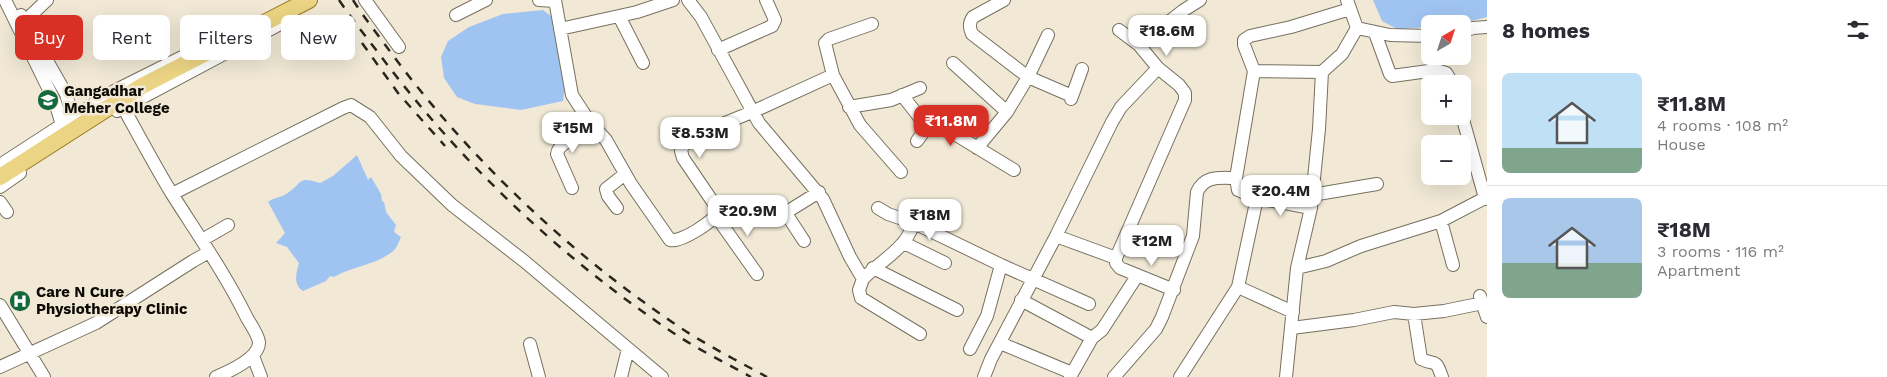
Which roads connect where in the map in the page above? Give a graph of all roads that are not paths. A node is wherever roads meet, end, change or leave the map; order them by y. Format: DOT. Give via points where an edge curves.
graph roads {
  1 [pos="5,0"];
  2 [pos="13,0"];
  3 [pos="47,0"];
  4 [pos="291,0"];
  5 [pos="309,0"];
  6 [pos="365,0"];
  7 [pos="486,0"];
  8 [pos="539,0"];
  9 [pos="555,0"];
  10 [pos="673,0"];
  11 [pos="688,0"];
  12 [pos="766,0"];
  13 [pos="1004,0"];
  14 [pos="1200,0"];
  15 [pos="1348,4"];
  16 [pos="20,15"];
  17 [pos="31,15"];
  18 [pos="456,16"];
  19 [pos="618,16"];
  20 [pos="281,24"];
  21 [pos="872,24"];
  22 [pos="1357,28"];
  23 [pos="1487,28"];
  24 [pos="1471,29"];
  25 [pos="560,30"];
  26 [pos="1118,30"];
  27 [pos="1375,33"];
  28 [pos="1048,35"];
  29 [pos="1421,36"];
  30 [pos="1139,46"];
  31 [pos="399,47"];
  32 [pos="718,50"];
  33 [pos="46,60"];
  34 [pos="643,63"];
  35 [pos="953,63"];
  36 [pos="1158,68"];
  37 [pos="1082,69"];
  38 [pos="1254,71"];
  39 [pos="1322,72"];
  40 [pos="832,75"];
  41 [pos="1447,75"];
  42 [pos="1028,77"];
  43 [pos="920,88"];
  44 [pos="902,95"];
  45 [pos="849,107"];
  46 [pos="123,108"];
  47 [pos="752,112"];
  48 [pos="1007,112"];
  49 [pos="73,118"];
  50 [pos="62,125"];
  51 [pos="1465,125"];
  52 [pos="927,127"];
  53 [pos="595,128"];
  54 [pos="917,141"];
  55 [pos="977,148"];
  56 [pos="0,165"];
  57 [pos="1014,170"];
  58 [pos="901,172"];
  59 [pos="625,174"];
  60 [pos="0,177"];
  61 [pos="1236,178"];
  62 [pos="1377,184"];
  63 [pos="0,187"];
  64 [pos="572,188"];
  65 [pos="819,192"];
  66 [pos="172,194"];
  67 [pos="1312,195"];
  68 [pos="1257,198"];
  69 [pos="1486,198"];
  70 [pos="617,208"];
  71 [pos="878,208"];
  72 [pos="1311,208"];
  73 [pos="716,216"];
  74 [pos="1442,221"];
  75 [pos="914,223"];
  76 [pos="228,225"];
  77 [pos="1056,236"];
  78 [pos="202,240"];
  79 [pos="804,241"];
  80 [pos="904,242"];
  81 [pos="209,252"];
  82 [pos="1116,258"];
  83 [pos="945,263"];
  84 [pos="1000,265"];
  85 [pos="1453,265"];
  86 [pos="873,268"];
  87 [pos="1297,268"];
  88 [pos="757,274"];
  89 [pos="1137,276"];
  90 [pos="863,279"];
  91 [pos="1032,279"];
  92 [pos="1238,287"];
  93 [pos="1174,290"];
  94 [pos="1021,300"];
  95 [pos="1089,304"];
  96 [pos="1484,307"];
  97 [pos="957,310"];
  98 [pos="2,311"];
  99 [pos="1293,312"];
  100 [pos="1414,314"];
  101 [pos="1292,328"];
  102 [pos="920,334"];
  103 [pos="1092,338"];
  104 [pos="1000,343"];
  105 [pos="530,344"];
  106 [pos="628,349"];
  107 [pos="970,349"];
  108 [pos="31,354"];
  109 [pos="253,356"];
  110 [pos="0,367"];
  111 [pos="235,373"];
  112 [pos="1071,375"];
  113 [pos="44,377"];
  114 [pos="216,377"];
  115 [pos="261,377"];
  116 [pos="539,377"];
  117 [pos="621,377"];
  118 [pos="662,377"];
  119 [pos="984,377"];
  120 [pos="1114,377"];
  121 [pos="1180,377"];
  122 [pos="1286,377"];
  123 [pos="1442,377"];
  1 -- 50 [label="street" via="56,102"];
  2 -- 16 [label="street"];
  3 -- 17 [label="street"];
  4 -- 49 [label="street" via="135,79"];
  5 -- 60 [label="main road" via="142,86"];
  6 -- 31 [label="street"];
  7 -- 18 [label="street"];
  8 -- 9 [label="street"];
  9 -- 25 [label="street"];
  10 -- 19 [label="street"];
  11 -- 32 [label="street"];
  12 -- 32 [label="street" via="775,20 772,26"];
  13 -- 42 [label="street" via="978,13 970,22 970,28 972,34"];
  14 -- 30 [label="street"];
  15 -- 22 [label="street"];
  15 -- 38 [label="street" via="1291,27 1246,38 1244,45"];
  19 -- 25 [label="street"];
  19 -- 34 [label="street"];
  20 -- 46 [label="street"];
  21 -- 40 [label="street" via="825,43"];
  22 -- 27 [label="street"];
  22 -- 39 [label="street" via="1342,54"];
  23 -- 24 [label="street"];
  25 -- 53 [label="street" via="572,95"];
  26 -- 30 [label="street"];
  27 -- 29 [label="street"];
  27 -- 41 [label="street" via="1392,76 1436,70"];
  28 -- 42 [label="street"];
  30 -- 36 [label="street"];
  32 -- 47 [label="street"];
  33 -- 49 [label="street" via="66,94"];
  35 -- 48 [label="street"];
  36 -- 77 [label="street" via="1116,115"];
  36 -- 82 [label="street" via="1180,85 1185,100"];
  37 -- 42 [label="street" via="1071,97"];
  38 -- 39 [label="street"];
  38 -- 61 [label="street"];
  39 -- 67 [label="street"];
  40 -- 45 [label="street"];
  40 -- 47 [label="street"];
  42 -- 48 [label="street"];
  43 -- 44 [label="street"];
  44 -- 45 [label="street"];
  44 -- 52 [label="street"];
  45 -- 58 [label="street" via="860,125"];
  46 -- 63 [label="street" via="90,126"];
  46 -- 66 [label="street"];
  47 -- 65 [label="street" via="766,133"];
  47 -- 73 [label="street" via="696,136 681,151 717,206"];
  48 -- 55 [label="street"];
  49 -- 50 [label="street"];
  50 -- 56 [label="street"];
  51 -- 69 [label="street"];
  52 -- 54 [label="street"];
  52 -- 55 [label="street" via="931,123 940,123"];
  53 -- 59 [label="street"];
  53 -- 64 [label="street" via="562,144 557,150"];
  55 -- 57 [label="street"];
  59 -- 70 [label="street" via="606,189"];
  59 -- 73 [label="street" via="670,240 679,240"];
  61 -- 68 [label="street" via="1239,191"];
  61 -- 93 [label="street" via="1212,178 1200,186 1193,236"];
  62 -- 67 [label="street"];
  65 -- 79 [label="street" via="787,215"];
  65 -- 90 [label="street"];
  66 -- 78 [label="street"];
  66 -- 106 [label="street" via="351,105 370,117 401,156 452,206 524,261"];
  67 -- 72 [label="street"];
  68 -- 72 [label="street"];
  68 -- 92 [label="street"];
  69 -- 74 [label="street"];
  71 -- 75 [label="street"];
  72 -- 87 [label="street"];
  73 -- 88 [label="street"];
  74 -- 85 [label="street"];
  74 -- 87 [label="street"];
  75 -- 80 [label="street"];
  75 -- 84 [label="street"];
  76 -- 78 [label="street"];
  77 -- 82 [label="street"];
  77 -- 91 [label="street"];
  78 -- 81 [label="street"];
  80 -- 83 [label="street"];
  80 -- 86 [label="street"];
  81 -- 108 [label="street" via="96,324"];
  81 -- 109 [label="street" via="236,295 258,341"];
  82 -- 89 [label="street" via="1120,268"];
  84 -- 91 [label="street"];
  84 -- 107 [label="street" via="987,316"];
  86 -- 90 [label="street"];
  86 -- 97 [label="street"];
  87 -- 99 [label="street"];
  89 -- 93 [label="street"];
  89 -- 103 [label="street" via="1102,330"];
  90 -- 102 [label="street" via="859,290 861,298"];
  91 -- 94 [label="street"];
  91 -- 95 [label="street"];
  92 -- 99 [label="street"];
  92 -- 121 [label="street"];
  93 -- 120 [label="street" via="1156,329"];
  94 -- 103 [label="street"];
  94 -- 104 [label="street"];
  96 -- 100 [label="street"];
  98 -- 108 [label="street"];
  99 -- 101 [label="street"];
  100 -- 101 [label="street" via="1394,312"];
  100 -- 123 [label="street" via="1421,359 1435,362"];
  101 -- 122 [label="street"];
  103 -- 112 [label="street"];
  104 -- 112 [label="street"];
  104 -- 119 [label="street"];
  105 -- 116 [label="street"];
  106 -- 117 [label="street"];
  106 -- 118 [label="street"];
  108 -- 110 [label="street"];
  108 -- 113 [label="street"];
  109 -- 111 [label="street"];
  109 -- 115 [label="street"];
  111 -- 114 [label="street"];
}
